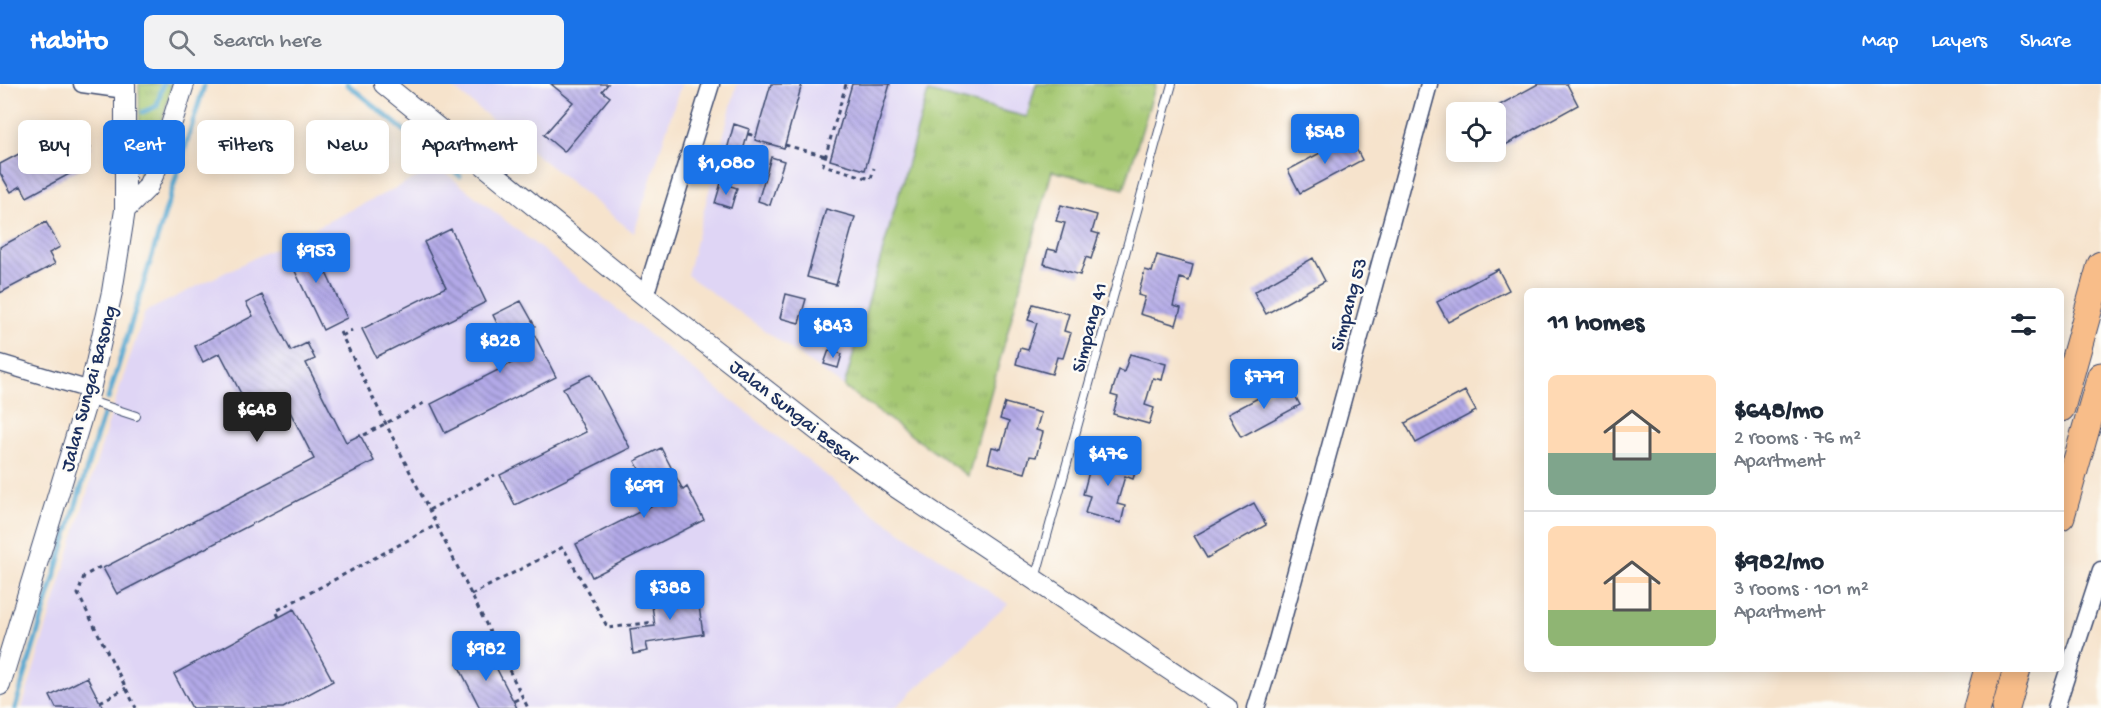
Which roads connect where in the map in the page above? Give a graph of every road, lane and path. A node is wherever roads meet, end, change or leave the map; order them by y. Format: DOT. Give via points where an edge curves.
graph roads {
  1 [pos="82,84"];
  2 [pos="184,84"];
  3 [pos="384,84"];
  4 [pos="711,84"];
  5 [pos="846,84"];
  6 [pos="1172,84"];
  7 [pos="1429,84"];
  8 [pos="125,87"];
  9 [pos="748,134"];
  10 [pos="756,136"];
  11 [pos="785,144"];
  12 [pos="826,156"];
  13 [pos="874,168"];
  14 [pos="125,210"];
  15 [pos="2101,265"];
  16 [pos="645,296"];
  17 [pos="352,330"];
  18 [pos="0,363"];
  19 [pos="2101,376"];
  20 [pos="89,395"];
  21 [pos="2064,397"];
  22 [pos="423,403"];
  23 [pos="136,416"];
  24 [pos="385,423"];
  25 [pos="364,435"];
  26 [pos="495,475"];
  27 [pos="2064,506"];
  28 [pos="429,510"];
  29 [pos="436,525"];
  30 [pos="100,567"];
  31 [pos="2101,570"];
  32 [pos="1035,579"];
  33 [pos="471,595"];
  34 [pos="2094,613"];
  35 [pos="279,617"];
  36 [pos="654,622"];
  37 [pos="1987,672"];
  38 [pos="2016,672"];
  39 [pos="0,684"];
  40 [pos="126,688"];
  41 [pos="522,697"];
  42 [pos="514,701"];
  43 [pos="100,702"];
  44 [pos="136,708"];
  45 [pos="528,708"];
  46 [pos="1227,708"];
  47 [pos="1256,708"];
  48 [pos="1977,708"];
  49 [pos="2006,708"];
  50 [pos="2056,708"];
  1 -- 8 [label="street"];
  2 -- 14 [label="street" via="159,163 147,188"];
  3 -- 16 [label="street, Jalan Sungai Besar"];
  4 -- 16 [label="street"];
  5 -- 12 [label="path"];
  6 -- 32 [label="lane, Simpang 41"];
  7 -- 47 [label="street, Simpang 53"];
  8 -- 14 [label="street, Jalan Sungai Basong"];
  9 -- 10 [label="path"];
  11 -- 12 [label="path"];
  12 -- 13 [label="path" via="823,165 871,179"];
  14 -- 20 [label="street, Jalan Sungai Basong"];
  15 -- 21 [label="highway"];
  16 -- 32 [label="street, Jalan Sungai Besar" via="826,437"];
  17 -- 24 [label="path" via="341,334"];
  18 -- 20 [label="street"];
  19 -- 27 [label="highway"];
  20 -- 23 [label="lane"];
  20 -- 39 [label="street, Jalan Sungai Basong"];
  22 -- 24 [label="path"];
  24 -- 25 [label="path"];
  24 -- 28 [label="path"];
  26 -- 28 [label="path"];
  28 -- 29 [label="path"];
  29 -- 33 [label="path"];
  29 -- 35 [label="path" via="276,611"];
  30 -- 40 [label="path" via="84,576 78,594"];
  31 -- 34 [label="street"];
  32 -- 46 [label="street, Jalan Sungai Besar"];
  33 -- 36 [label="path" via="563,547 608,628"];
  33 -- 41 [label="path"];
  34 -- 50 [label="street"];
  37 -- 48 [label="highway"];
  38 -- 49 [label="highway"];
  40 -- 43 [label="path"];
  40 -- 44 [label="path"];
  41 -- 42 [label="path"];
  41 -- 45 [label="path"];
}
